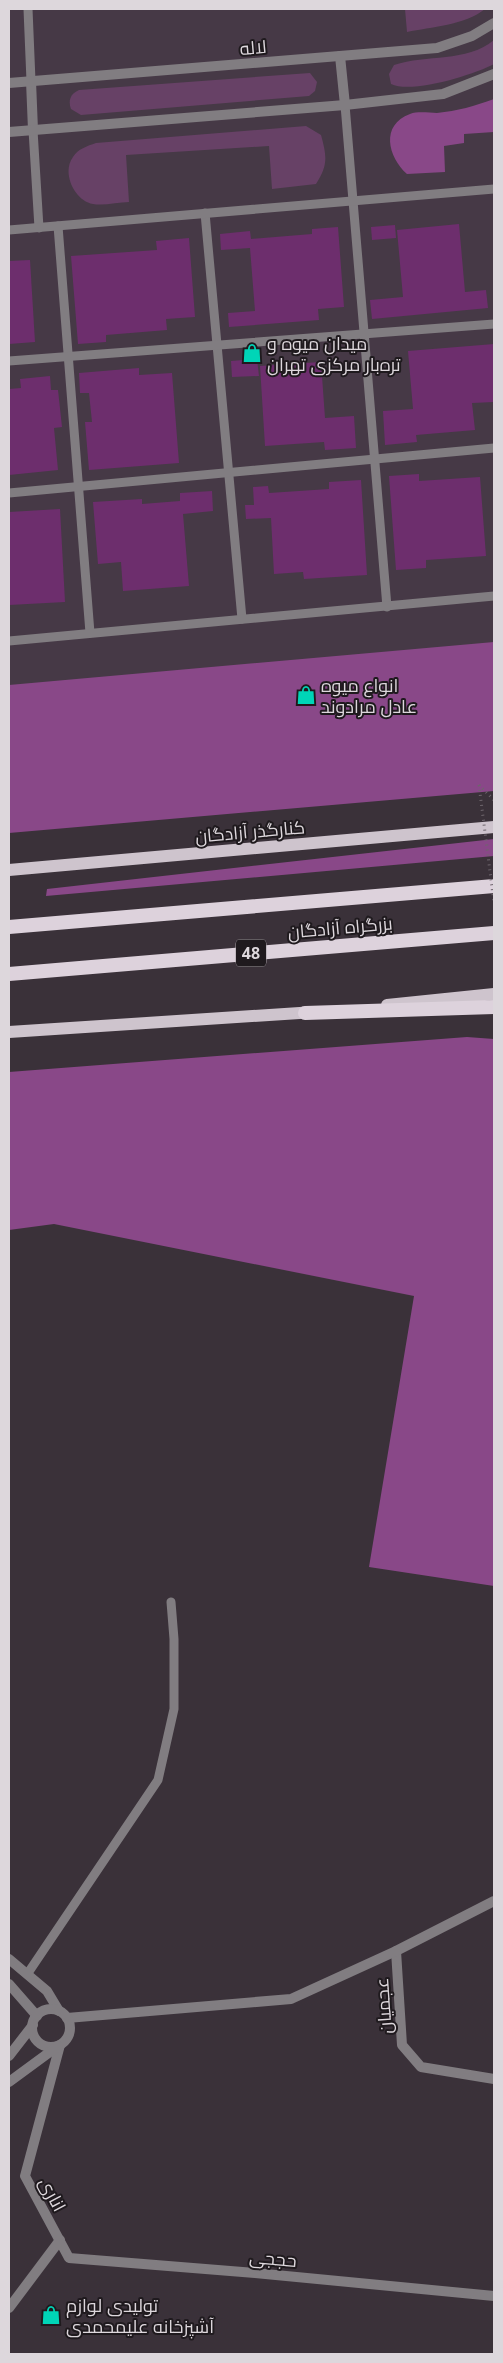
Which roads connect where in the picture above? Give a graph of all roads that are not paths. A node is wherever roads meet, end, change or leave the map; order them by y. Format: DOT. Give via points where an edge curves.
graph roads {
  1 [pos="28,9"];
  2 [pos="494,23"];
  3 [pos="340,56"];
  4 [pos="494,74"];
  5 [pos="31,81"];
  6 [pos="9,83"];
  7 [pos="345,105"];
  8 [pos="33,130"];
  9 [pos="9,132"];
  10 [pos="494,188"];
  11 [pos="354,200"];
  12 [pos="205,213"];
  13 [pos="58,226"];
  14 [pos="39,228"];
  15 [pos="9,230"];
  16 [pos="494,324"];
  17 [pos="365,335"];
  18 [pos="217,346"];
  19 [pos="68,356"];
  20 [pos="9,361"];
  21 [pos="494,448"];
  22 [pos="375,458"];
  23 [pos="228,471"];
  24 [pos="79,486"];
  25 [pos="9,493"];
  26 [pos="494,596"];
  27 [pos="387,608"];
  28 [pos="242,619"];
  29 [pos="90,632"];
  30 [pos="9,641"];
  31 [pos="494,827"];
  32 [pos="9,870"];
  33 [pos="494,886"];
  34 [pos="9,927"];
  35 [pos="494,933"];
  36 [pos="9,974"];
  37 [pos="494,994"];
  38 [pos="494,1007"];
  39 [pos="305,1013"];
  40 [pos="9,1032"];
  41 [pos="171,1602"];
  42 [pos="494,1901"];
  43 [pos="396,1951"];
  44 [pos="9,1959"];
  45 [pos="28,1973"];
  46 [pos="9,1984"];
  47 [pos="63,2014"];
  48 [pos="35,2020"];
  49 [pos="60,2045"];
  50 [pos="9,2056"];
  51 [pos="494,2079"];
  52 [pos="9,2082"];
  53 [pos="60,2240"];
  54 [pos="494,2296"];
  55 [pos="9,2308"];
  1 -- 5 [label="lane"];
  2 -- 3 [label="street, لاله" via="472,36 437,48"];
  3 -- 5 [label="street, لاله"];
  3 -- 7 [label="street"];
  4 -- 7 [label="street" via="443,94"];
  5 -- 6 [label="street, لاله"];
  5 -- 8 [label="street"];
  7 -- 8 [label="street"];
  7 -- 11 [label="lane"];
  8 -- 9 [label="street"];
  8 -- 14 [label="lane"];
  10 -- 11 [label="lane"];
  11 -- 12 [label="lane"];
  11 -- 17 [label="lane"];
  12 -- 13 [label="lane"];
  12 -- 18 [label="lane"];
  13 -- 14 [label="lane"];
  13 -- 19 [label="lane"];
  14 -- 15 [label="lane"];
  16 -- 17 [label="lane"];
  17 -- 18 [label="lane"];
  17 -- 22 [label="lane"];
  18 -- 19 [label="lane"];
  18 -- 23 [label="lane"];
  19 -- 20 [label="lane"];
  19 -- 24 [label="lane"];
  21 -- 22 [label="lane"];
  22 -- 23 [label="lane"];
  22 -- 27 [label="lane"];
  23 -- 24 [label="lane"];
  23 -- 28 [label="lane"];
  24 -- 25 [label="lane"];
  24 -- 29 [label="lane"];
  26 -- 27 [label="lane"];
  27 -- 28 [label="lane"];
  28 -- 29 [label="lane"];
  29 -- 30 [label="lane"];
  31 -- 32 [label="main road, کنارگذر آزادگان"];
  33 -- 34 [label="highway, بزرگراه آزادگان"];
  35 -- 36 [label="highway, بزرگراه آزادگان / 48"];
  37 -- 39 [label="main road"];
  38 -- 39 [label="highway"];
  39 -- 40 [label="main road"];
  41 -- 45 [label="lane" via="174,1709 158,1780"];
  42 -- 43 [label="street"];
  43 -- 47 [label="street" via="291,1999"];
  43 -- 51 [label="street, عجمیان" via="402,2045 421,2067"];
  44 -- 45 [label="street"];
  45 -- 47 [label="street" via="47,1991"];
  46 -- 48 [label="street"];
  47 -- 48 [label="street" via="47,2010"];
  47 -- 49 [label="street" via="70,2032"];
  48 -- 49 [label="street" via="34,2036 42,2045"];
  48 -- 50 [label="street"];
  49 -- 52 [label="street"];
  49 -- 53 [label="street, اناری" via="25,2176"];
  53 -- 54 [label="street, حججی" via="69,2258"];
  53 -- 55 [label="street"];
}
